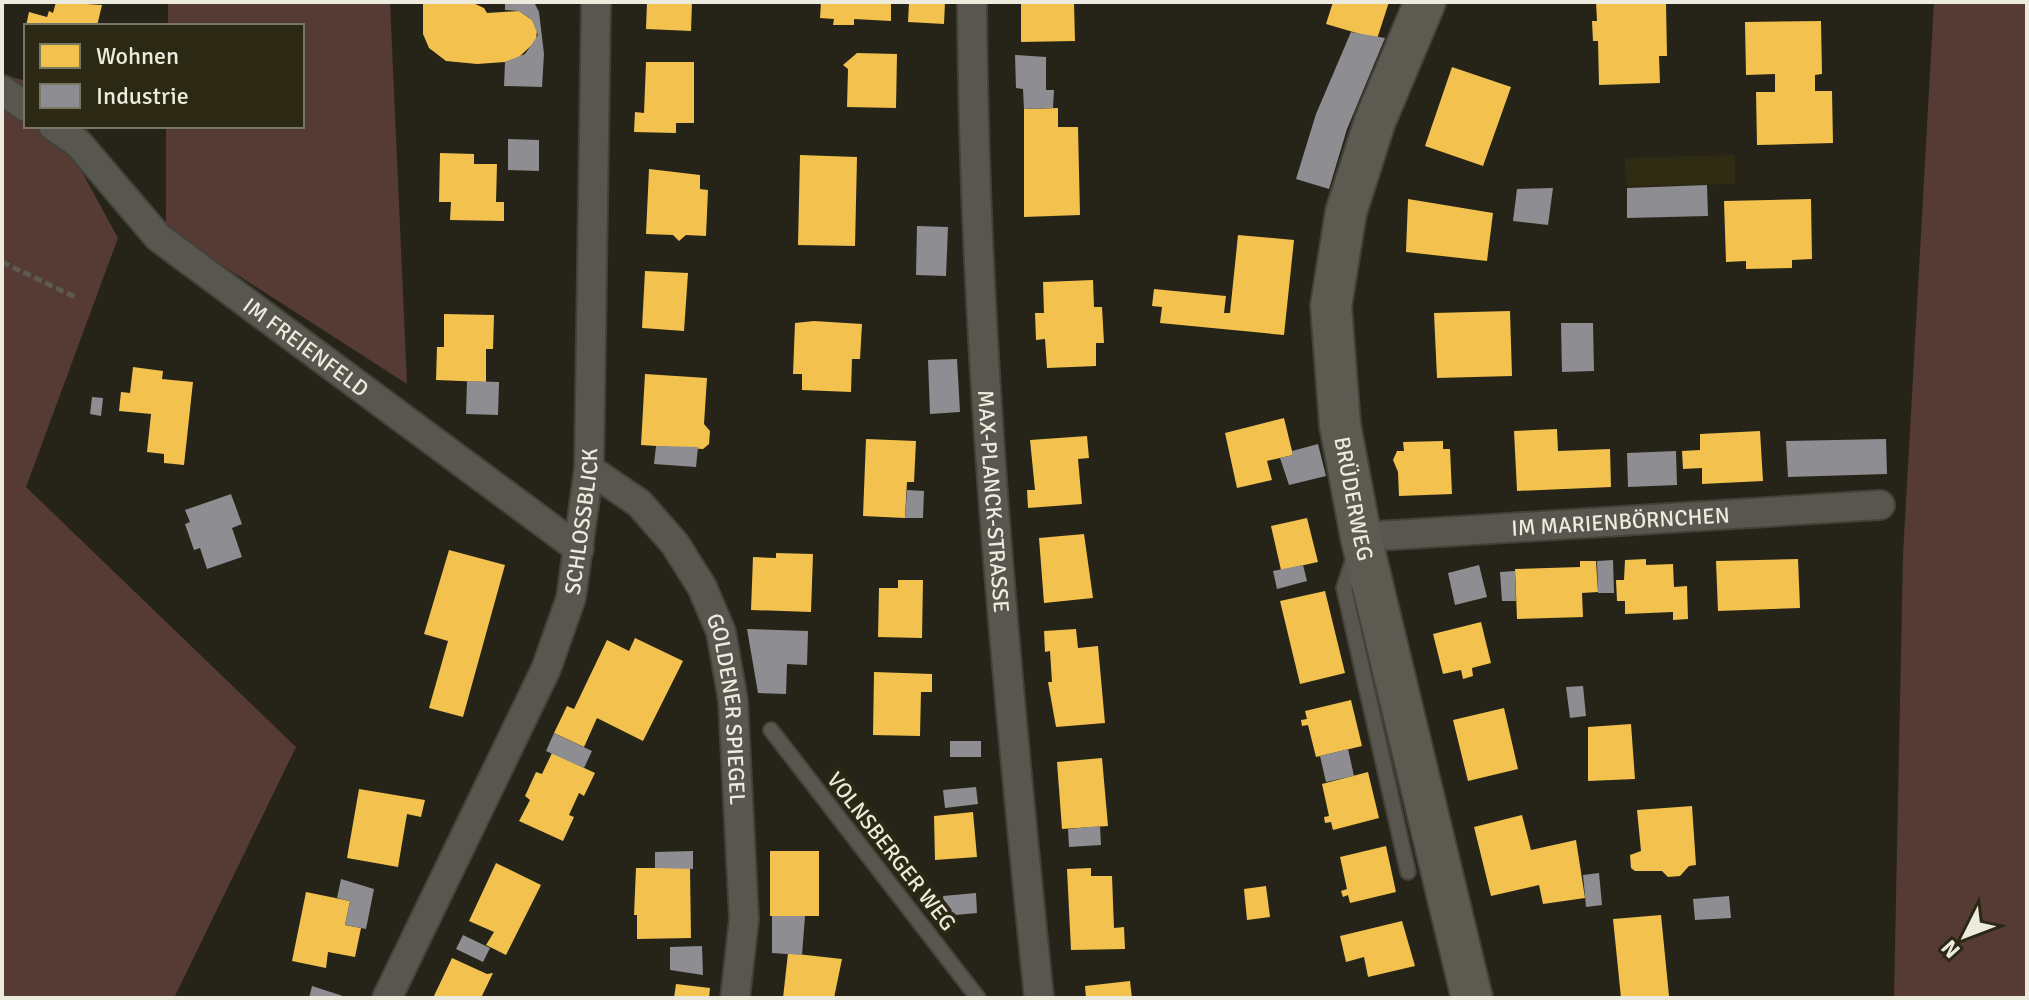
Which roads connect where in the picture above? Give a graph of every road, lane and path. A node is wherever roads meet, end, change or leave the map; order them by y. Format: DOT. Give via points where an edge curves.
graph roads {
  1 [pos="596,2"];
  2 [pos="972,2"];
  3 [pos="1425,2"];
  4 [pos="2,90"];
  5 [pos="24,106"];
  6 [pos="56,128"];
  7 [pos="2,262"];
  8 [pos="75,297"];
  9 [pos="589,469"];
  10 [pos="1880,505"];
  11 [pos="1361,537"];
  12 [pos="579,549"];
  13 [pos="771,730"];
  14 [pos="1408,872"];
  15 [pos="387,998"];
  16 [pos="735,998"];
  17 [pos="978,998"];
  18 [pos="1039,998"];
  19 [pos="1472,998"];
  1 -- 9 [label="street, SCHLOSSBLICK"];
  2 -- 18 [label="street, MAX-PLANCK-STRASSE" via="972,115 988,428"];
  3 -- 11 [label="street, BRÜDERWEG" via="1375,121 1346,212 1331,306 1340,425"];
  4 -- 5 [label="street"];
  6 -- 12 [label="street, IM FREIENFELD" via="78,143 158,237"];
  7 -- 8 [label="path"];
  9 -- 12 [label="street, SCHLOSSBLICK"];
  9 -- 16 [label="street, GOLDENER SPIEGEL" via="639,503 675,544 702,587 721,632 733,700 744,919"];
  10 -- 11 [label="street, IM MARIENBÖRNCHEN"];
  11 -- 14 [label="lane" via="1344,588"];
  11 -- 19 [label="street, BRÜDERWEG"];
  12 -- 15 [label="street, SCHLOSSBLICK" via="571,598 546,669"];
  13 -- 17 [label="lane, VOLNSBERGER WEG"];
}
